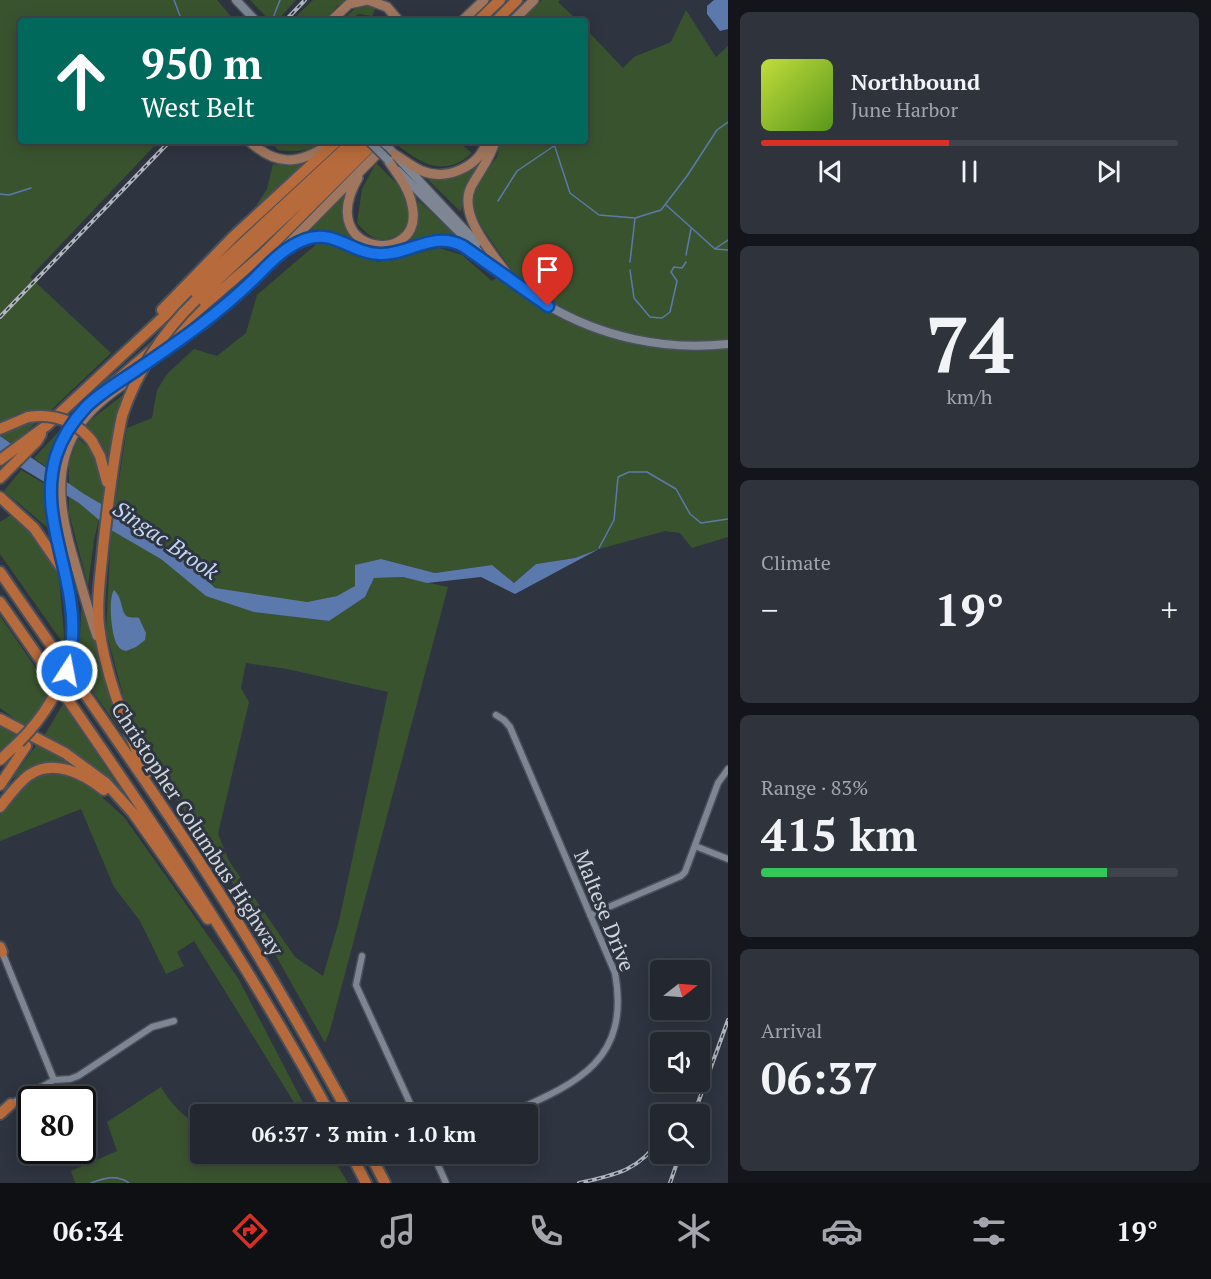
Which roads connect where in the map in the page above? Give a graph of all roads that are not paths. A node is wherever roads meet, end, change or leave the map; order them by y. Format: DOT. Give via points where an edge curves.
graph roads {
  1 [pos="236,0"];
  2 [pos="368,0"];
  3 [pos="484,0"];
  4 [pos="490,0"];
  5 [pos="500,0"];
  6 [pos="534,0"];
  7 [pos="514,3"];
  8 [pos="253,18"];
  9 [pos="334,18"];
  10 [pos="397,18"];
  11 [pos="465,18"];
  12 [pos="473,18"];
  13 [pos="481,18"];
  14 [pos="498,18"];
  15 [pos="516,18"];
  16 [pos="253,144"];
  17 [pos="259,144"];
  18 [pos="330,144"];
  19 [pos="332,144"];
  20 [pos="350,144"];
  21 [pos="365,144"];
  22 [pos="372,144"];
  23 [pos="373,144"];
  24 [pos="384,144"];
  25 [pos="387,144"];
  26 [pos="486,144"];
  27 [pos="494,144"];
  28 [pos="272,157"];
  29 [pos="391,157"];
  30 [pos="372,159"];
  31 [pos="266,267"];
  32 [pos="506,275"];
  33 [pos="209,319"];
  34 [pos="728,344"];
  35 [pos="113,365"];
  36 [pos="95,399"];
  37 [pos="0,429"];
  38 [pos="26,446"];
  39 [pos="1,460"];
  40 [pos="57,472"];
  41 [pos="0,478"];
  42 [pos="109,494"];
  43 [pos="0,497"];
  44 [pos="64,571"];
  45 [pos="0,572"];
  46 [pos="0,602"];
  47 [pos="105,658"];
  48 [pos="496,716"];
  49 [pos="0,719"];
  50 [pos="22,744"];
  51 [pos="0,760"];
  52 [pos="728,769"];
  53 [pos="0,785"];
  54 [pos="156,797"];
  55 [pos="0,807"];
  56 [pos="151,838"];
  57 [pos="695,846"];
  58 [pos="728,859"];
  59 [pos="590,915"];
  60 [pos="1,949"];
  61 [pos="234,949"];
  62 [pos="362,956"];
  63 [pos="174,1021"];
  64 [pos="54,1080"];
  65 [pos="324,1104"];
  66 [pos="343,1104"];
  67 [pos="410,1104"];
  68 [pos="529,1104"];
  69 [pos="5,1105"];
  70 [pos="0,1114"];
  71 [pos="356,1164"];
  72 [pos="375,1164"];
  73 [pos="437,1164"];
  74 [pos="366,1183"];
  75 [pos="385,1183"];
  76 [pos="446,1183"];
  1 -- 8 [label="main road"];
  2 -- 9 [label="main road" via="349,4"];
  2 -- 10 [label="main road" via="387,6"];
  3 -- 11 [label="main road"];
  4 -- 12 [label="highway"];
  5 -- 13 [label="highway"];
  6 -- 15 [label="main road"];
  7 -- 14 [label="highway"];
  16 -- 28 [label="main road"];
  17 -- 28 [label="main road"];
  18 -- 28 [label="main road" via="300,159"];
  19 -- 35 [label="highway" via="207,262"];
  20 -- 35 [label="highway"];
  21 -- 42 [label="highway, bridge" via="196,300 154,349 122,416"];
  22 -- 29 [label="main road, bridge"];
  23 -- 36 [label="highway" via="262,255"];
  24 -- 29 [label="main road, bridge"];
  25 -- 30 [label="main road"];
  26 -- 29 [label="main road" via="471,163 449,173 423,171"];
  27 -- 32 [label="main road" via="467,203 478,232"];
  29 -- 30 [label="main road" via="410,197 413,218 403,237 378,246 359,238 348,215 353,188"];
  29 -- 32 [label="main road" via="488,261"];
  30 -- 31 [label="main road"];
  31 -- 32 [label="main road" via="310,238 334,239 376,254 393,253 434,240 463,246"];
  31 -- 33 [label="main road"];
  32 -- 34 [label="main road" via="555,309 616,335 674,345"];
  33 -- 36 [label="highway"];
  33 -- 40 [label="main road" via="93,410 71,439"];
  35 -- 38 [label="highway"];
  36 -- 40 [label="highway" via="60,444"];
  37 -- 42 [label="highway, bridge" via="28,417 65,419 92,441"];
  38 -- 39 [label="highway"];
  38 -- 41 [label="highway"];
  40 -- 44 [label="highway" via="50,488 52,520"];
  40 -- 47 [label="main road" via="67,537"];
  42 -- 47 [label="highway" via="98,609"];
  43 -- 44 [label="highway" via="34,528"];
  44 -- 50 [label="highway, bridge" via="73,620 71,653 57,698"];
  45 -- 54 [label="highway, Christopher Columbus Highway"];
  46 -- 61 [label="highway, Christopher Columbus Highway" via="140,802"];
  47 -- 54 [label="highway"];
  48 -- 59 [label="street, Maltese Drive" via="510,727"];
  49 -- 56 [label="highway" via="65,753 106,783"];
  50 -- 51 [label="highway"];
  50 -- 53 [label="highway"];
  52 -- 57 [label="street" via="718,783"];
  54 -- 66 [label="highway, Christopher Columbus Highway" via="253,947"];
  55 -- 56 [label="highway" via="29,775 41,769 62,768 101,788"];
  56 -- 61 [label="highway" via="222,940"];
  57 -- 58 [label="street"];
  57 -- 59 [label="street" via="681,876"];
  59 -- 68 [label="street, Maltese Drive" via="615,973 616,1021 609,1042 592,1068 576,1081"];
  60 -- 64 [label="street"];
  61 -- 65 [label="highway, Christopher Columbus Highway"];
  62 -- 67 [label="street" via="356,985"];
  63 -- 64 [label="street" via="153,1027 78,1076"];
  64 -- 69 [label="street"];
  69 -- 70 [label="highway"];
  71 -- 74 [label="highway"];
  72 -- 75 [label="highway"];
  73 -- 76 [label="street"];
}
